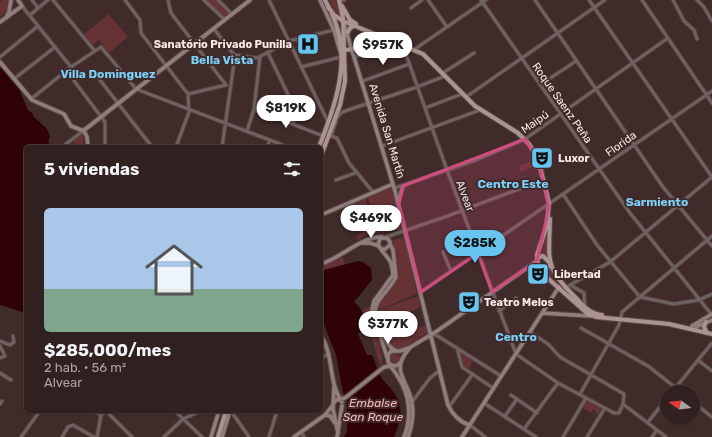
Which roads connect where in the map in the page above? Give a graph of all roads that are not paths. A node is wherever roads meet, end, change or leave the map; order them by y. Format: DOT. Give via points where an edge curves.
graph roads {
  1 [pos="11,0"];
  2 [pos="18,0"];
  3 [pos="32,0"];
  4 [pos="48,0"];
  5 [pos="53,0"];
  6 [pos="125,0"];
  7 [pos="168,0"];
  8 [pos="204,0"];
  9 [pos="218,0"];
  10 [pos="250,0"];
  11 [pos="269,0"];
  12 [pos="322,0"];
  13 [pos="422,0"];
  14 [pos="428,0"];
  15 [pos="486,0"];
  16 [pos="535,0"];
  17 [pos="588,0"];
  18 [pos="605,0"];
  19 [pos="642,0"];
  20 [pos="673,0"];
  21 [pos="697,0"];
  22 [pos="341,1"];
  23 [pos="482,1"];
  24 [pos="10,5"];
  25 [pos="22,6"];
  26 [pos="328,7"];
  27 [pos="38,8"];
  28 [pos="411,8"];
  29 [pos="594,8"];
  30 [pos="18,10"];
  31 [pos="232,14"];
  32 [pos="30,15"];
  33 [pos="225,20"];
  34 [pos="712,20"];
  35 [pos="2,21"];
  36 [pos="343,21"];
  37 [pos="38,26"];
  38 [pos="357,27"];
  39 [pos="447,27"];
  40 [pos="214,29"];
  41 [pos="334,30"];
  42 [pos="348,32"];
  43 [pos="557,32"];
  44 [pos="668,38"];
  45 [pos="697,39"];
  46 [pos="289,41"];
  47 [pos="397,42"];
  48 [pos="195,44"];
  49 [pos="402,44"];
  50 [pos="55,47"];
  51 [pos="353,48"];
  52 [pos="415,49"];
  53 [pos="94,50"];
  54 [pos="268,53"];
  55 [pos="474,53"];
  56 [pos="234,55"];
  57 [pos="342,55"];
  58 [pos="0,57"];
  59 [pos="260,57"];
  60 [pos="355,57"];
  61 [pos="521,58"];
  62 [pos="576,61"];
  63 [pos="0,62"];
  64 [pos="632,63"];
  65 [pos="409,64"];
  66 [pos="166,66"];
  67 [pos="71,67"];
  68 [pos="301,67"];
  69 [pos="66,70"];
  70 [pos="93,71"];
  71 [pos="444,74"];
  72 [pos="14,79"];
  73 [pos="363,81"];
  74 [pos="226,85"];
  75 [pos="230,85"];
  76 [pos="540,85"];
  77 [pos="417,87"];
  78 [pos="136,89"];
  79 [pos="596,89"];
  80 [pos="712,91"];
  81 [pos="188,94"];
  82 [pos="706,95"];
  83 [pos="464,96"];
  84 [pos="31,99"];
  85 [pos="118,103"];
  86 [pos="712,103"];
  87 [pos="370,104"];
  88 [pos="425,108"];
  89 [pos="189,109"];
  90 [pos="254,109"];
  91 [pos="480,110"];
  92 [pos="560,114"];
  93 [pos="101,116"];
  94 [pos="671,119"];
  95 [pos="329,122"];
  96 [pos="225,123"];
  97 [pos="293,124"];
  98 [pos="432,128"];
  99 [pos="83,131"];
  100 [pos="247,131"];
  101 [pos="323,136"];
  102 [pos="331,136"];
  103 [pos="525,139"];
  104 [pos="270,140"];
  105 [pos="634,144"];
  106 [pos="65,145"];
  107 [pos="88,145"];
  108 [pos="105,145"];
  109 [pos="150,145"];
  110 [pos="177,145"];
  111 [pos="222,145"];
  112 [pos="268,145"];
  113 [pos="283,145"];
  114 [pos="320,145"];
  115 [pos="325,146"];
  116 [pos="382,146"];
  117 [pos="323,151"];
  118 [pos="323,152"];
  119 [pos="598,169"];
  120 [pos="447,170"];
  121 [pos="355,173"];
  122 [pos="712,177"];
  123 [pos="336,180"];
  124 [pos="544,180"];
  125 [pos="394,186"];
  126 [pos="403,186"];
  127 [pos="373,192"];
  128 [pos="563,194"];
  129 [pos="399,204"];
  130 [pos="549,205"];
  131 [pos="678,205"];
  132 [pos="462,211"];
  133 [pos="323,214"];
  134 [pos="406,232"];
  135 [pos="644,233"];
  136 [pos="712,236"];
  137 [pos="384,237"];
  138 [pos="707,240"];
  139 [pos="360,244"];
  140 [pos="390,244"];
  141 [pos="712,246"];
  142 [pos="380,248"];
  143 [pos="443,252"];
  144 [pos="478,253"];
  145 [pos="537,261"];
  146 [pos="610,262"];
  147 [pos="323,263"];
  148 [pos="550,263"];
  149 [pos="674,269"];
  150 [pos="451,271"];
  151 [pos="558,280"];
  152 [pos="560,287"];
  153 [pos="570,287"];
  154 [pos="421,292"];
  155 [pos="492,292"];
  156 [pos="712,294"];
  157 [pos="640,297"];
  158 [pos="516,298"];
  159 [pos="699,300"];
  160 [pos="584,309"];
  161 [pos="499,310"];
  162 [pos="542,313"];
  163 [pos="579,314"];
  164 [pos="712,315"];
  165 [pos="592,316"];
  166 [pos="620,318"];
  167 [pos="712,320"];
  168 [pos="706,322"];
  169 [pos="681,326"];
  170 [pos="694,326"];
  171 [pos="581,328"];
  172 [pos="706,331"];
  173 [pos="530,332"];
  174 [pos="431,334"];
  175 [pos="712,334"];
  176 [pos="13,336"];
  177 [pos="323,340"];
  178 [pos="0,341"];
  179 [pos="712,343"];
  180 [pos="608,344"];
  181 [pos="0,346"];
  182 [pos="409,348"];
  183 [pos="457,348"];
  184 [pos="397,351"];
  185 [pos="329,354"];
  186 [pos="516,354"];
  187 [pos="323,357"];
  188 [pos="0,358"];
  189 [pos="387,358"];
  190 [pos="402,360"];
  191 [pos="698,360"];
  192 [pos="391,365"];
  193 [pos="384,367"];
  194 [pos="439,371"];
  195 [pos="712,371"];
  196 [pos="0,373"];
  197 [pos="472,374"];
  198 [pos="591,375"];
  199 [pos="501,376"];
  200 [pos="11,380"];
  201 [pos="334,381"];
  202 [pos="558,383"];
  203 [pos="672,385"];
  204 [pos="678,385"];
  205 [pos="493,388"];
  206 [pos="580,394"];
  207 [pos="511,395"];
  208 [pos="586,398"];
  209 [pos="517,399"];
  210 [pos="2,401"];
  211 [pos="410,401"];
  212 [pos="341,402"];
  213 [pos="484,403"];
  214 [pos="0,404"];
  215 [pos="333,404"];
  216 [pos="624,404"];
  217 [pos="449,407"];
  218 [pos="660,407"];
  219 [pos="605,408"];
  220 [pos="700,408"];
  221 [pos="338,409"];
  222 [pos="333,411"];
  223 [pos="39,413"];
  224 [pos="97,413"];
  225 [pos="104,413"];
  226 [pos="109,413"];
  227 [pos="177,413"];
  228 [pos="196,413"];
  229 [pos="218,413"];
  230 [pos="224,413"];
  231 [pos="229,413"];
  232 [pos="231,413"];
  233 [pos="276,413"];
  234 [pos="537,413"];
  235 [pos="100,415"];
  236 [pos="325,415"];
  237 [pos="505,416"];
  238 [pos="712,417"];
  239 [pos="183,419"];
  240 [pos="648,422"];
  241 [pos="470,425"];
  242 [pos="337,426"];
  243 [pos="524,429"];
  244 [pos="657,430"];
  245 [pos="300,432"];
  246 [pos="338,435"];
  247 [pos="21,437"];
  248 [pos="62,437"];
  249 [pos="94,437"];
  250 [pos="97,437"];
  251 [pos="132,437"];
  252 [pos="164,437"];
  253 [pos="202,437"];
  254 [pos="211,437"];
  255 [pos="216,437"];
  256 [pos="222,437"];
  257 [pos="249,437"];
  258 [pos="269,437"];
  259 [pos="294,437"];
  260 [pos="304,437"];
  261 [pos="407,437"];
  262 [pos="462,437"];
  263 [pos="485,437"];
  264 [pos="536,437"];
  265 [pos="563,437"];
  266 [pos="588,437"];
  267 [pos="652,437"];
  268 [pos="666,437"];
  1 -- 24 [label="main road"];
  2 -- 25 [label="main road"];
  3 -- 27 [label="street"];
  4 -- 27 [label="street"];
  5 -- 53 [label="street"];
  6 -- 66 [label="street" via="140,20 141,33"];
  7 -- 48 [label="street" via="171,13"];
  8 -- 33 [label="street"];
  9 -- 31 [label="street"];
  10 -- 31 [label="main road"];
  11 -- 46 [label="street"];
  12 -- 26 [label="main road"];
  12 -- 41 [label="main road"];
  13 -- 28 [label="street"];
  14 -- 39 [label="street"];
  15 -- 23 [label="street"];
  16 -- 43 [label="street"];
  17 -- 29 [label="street"];
  18 -- 29 [label="street"];
  19 -- 44 [label="street"];
  20 -- 45 [label="street" via="684,20 694,30"];
  21 -- 34 [label="street"];
  22 -- 36 [label="main road"];
  22 -- 38 [label="main road" via="350,20"];
  23 -- 39 [label="street"];
  23 -- 61 [label="street, Roque Saenz Peña"];
  24 -- 30 [label="main road"];
  24 -- 35 [label="main road" via="8,14"];
  25 -- 30 [label="main road"];
  25 -- 32 [label="street"];
  26 -- 36 [label="main road"];
  26 -- 57 [label="main road" via="338,30"];
  27 -- 32 [label="street"];
  29 -- 43 [label="street"];
  29 -- 64 [label="street"];
  30 -- 35 [label="main road"];
  31 -- 33 [label="main road"];
  32 -- 37 [label="street"];
  33 -- 40 [label="main road"];
  36 -- 38 [label="main road"];
  36 -- 42 [label="main road, Avenida San Martín"];
  36 -- 57 [label="main road"];
  37 -- 50 [label="street"];
  37 -- 58 [label="street"];
  38 -- 42 [label="main road" via="351,27"];
  38 -- 47 [label="main road"];
  39 -- 52 [label="street"];
  40 -- 48 [label="main road"];
  40 -- 56 [label="street"];
  41 -- 46 [label="street"];
  41 -- 57 [label="main road"];
  42 -- 51 [label="main road, Avenida San Martín"];
  43 -- 61 [label="street"];
  43 -- 62 [label="street"];
  44 -- 64 [label="street, Maipú"];
  44 -- 82 [label="street"];
  46 -- 54 [label="street"];
  46 -- 68 [label="street"];
  47 -- 49 [label="main road"];
  47 -- 60 [label="street"];
  48 -- 66 [label="main road"];
  48 -- 74 [label="street"];
  49 -- 52 [label="main road"];
  49 -- 65 [label="street, Alvear"];
  50 -- 67 [label="street"];
  50 -- 72 [label="street"];
  51 -- 57 [label="main road"];
  51 -- 60 [label="main road, Avenida San Martín"];
  52 -- 71 [label="main road" via="430,59"];
  53 -- 67 [label="street"];
  53 -- 78 [label="street" via="101,47"];
  54 -- 59 [label="street"];
  54 -- 97 [label="street" via="296,111"];
  55 -- 71 [label="street"];
  56 -- 59 [label="street"];
  56 -- 75 [label="street"];
  57 -- 68 [label="street"];
  57 -- 95 [label="main road" via="340,89"];
  57 -- 115 [label="main road" via="344,89"];
  59 -- 90 [label="street"];
  60 -- 73 [label="main road, Avenida San Martín"];
  61 -- 76 [label="street, Roque Saenz Peña"];
  61 -- 83 [label="street"];
  62 -- 76 [label="street"];
  62 -- 79 [label="street"];
  63 -- 72 [label="main road"];
  64 -- 79 [label="street, Maipú"];
  64 -- 94 [label="street"];
  65 -- 73 [label="street"];
  65 -- 77 [label="street, Alvear"];
  66 -- 78 [label="main road"];
  66 -- 81 [label="street"];
  67 -- 69 [label="street"];
  68 -- 95 [label="street"];
  69 -- 84 [label="street"];
  69 -- 93 [label="street"];
  70 -- 85 [label="street"];
  71 -- 77 [label="street"];
  71 -- 83 [label="main road"];
  72 -- 84 [label="main road"];
  73 -- 87 [label="main road, Avenida San Martín"];
  74 -- 75 [label="street"];
  74 -- 81 [label="street"];
  75 -- 96 [label="street"];
  76 -- 92 [label="street, Roque Saenz Peña"];
  77 -- 87 [label="street"];
  77 -- 88 [label="street, Alvear"];
  78 -- 85 [label="main road"];
  78 -- 89 [label="street"];
  79 -- 92 [label="street, Maipú"];
  79 -- 105 [label="street"];
  80 -- 82 [label="street, Florida"];
  81 -- 89 [label="street"];
  82 -- 86 [label="street"];
  82 -- 94 [label="street, Florida"];
  83 -- 88 [label="street"];
  83 -- 91 [label="main road"];
  84 -- 99 [label="main road" via="64,114 71,126"];
  85 -- 93 [label="main road"];
  85 -- 109 [label="street"];
  87 -- 102 [label="street" via="340,113"];
  87 -- 116 [label="main road, Avenida San Martín"];
  88 -- 98 [label="street, Alvear"];
  89 -- 96 [label="street"];
  89 -- 110 [label="street"];
  90 -- 97 [label="street"];
  90 -- 100 [label="street"];
  91 -- 98 [label="street"];
  91 -- 103 [label="main road"];
  92 -- 103 [label="street, Maipú"];
  92 -- 119 [label="street, Roque Saenz Peña"];
  93 -- 99 [label="main road"];
  93 -- 108 [label="street" via="106,126"];
  94 -- 105 [label="street, Florida"];
  94 -- 122 [label="street"];
  95 -- 101 [label="main road"];
  95 -- 115 [label="main road"];
  96 -- 100 [label="street"];
  96 -- 111 [label="street"];
  97 -- 101 [label="street"];
  98 -- 116 [label="street"];
  98 -- 120 [label="street, Alvear"];
  99 -- 106 [label="street"];
  99 -- 107 [label="main road"];
  100 -- 104 [label="street"];
  101 -- 114 [label="main road"];
  102 -- 118 [label="main road"];
  102 -- 121 [label="street" via="337,138"];
  103 -- 120 [label="street, Maipú"];
  103 -- 124 [label="main road" via="535,154"];
  104 -- 112 [label="street"];
  104 -- 113 [label="street"];
  105 -- 119 [label="street, Florida"];
  105 -- 131 [label="street"];
  115 -- 117 [label="main road"];
  116 -- 125 [label="main road, Avenida San Martín"];
  119 -- 128 [label="street, Florida"];
  119 -- 135 [label="street, Roque Saenz Peña"];
  120 -- 126 [label="street, Maipú"];
  120 -- 132 [label="street, Alvear"];
  121 -- 123 [label="street"];
  121 -- 127 [label="street"];
  122 -- 131 [label="street"];
  124 -- 130 [label="main road"];
  124 -- 132 [label="street"];
  125 -- 126 [label="street, Maipú"];
  125 -- 127 [label="main road"];
  125 -- 129 [label="main road, Avenida San Martín"];
  126 -- 129 [label="main road" via="399,193"];
  127 -- 133 [label="main road"];
  128 -- 130 [label="street, Florida"];
  128 -- 146 [label="street"];
  129 -- 134 [label="main road, Avenida San Martín"];
  130 -- 144 [label="street, Florida"];
  130 -- 145 [label="main road" via="547,225"];
  130 -- 148 [label="main road"];
  131 -- 135 [label="street"];
  131 -- 138 [label="street"];
  132 -- 134 [label="street"];
  132 -- 144 [label="street, Alvear"];
  134 -- 137 [label="street"];
  134 -- 154 [label="main road, Avenida San Martín"];
  135 -- 146 [label="street"];
  135 -- 149 [label="street, Roque Saenz Peña"];
  136 -- 138 [label="street"];
  137 -- 139 [label="main road" via="371,238"];
  137 -- 140 [label="main road"];
  137 -- 142 [label="main road" via="378,241"];
  138 -- 141 [label="street"];
  138 -- 149 [label="street"];
  139 -- 142 [label="main road" via="370,243"];
  139 -- 147 [label="main road"];
  140 -- 142 [label="main road" via="387,248"];
  140 -- 184 [label="main road" via="396,277 377,302 374,311 389,346"];
  142 -- 189 [label="main road" via="391,260 393,275 374,301 372,310"];
  143 -- 150 [label="street"];
  144 -- 150 [label="street, Florida"];
  144 -- 155 [label="street, Alvear"];
  145 -- 148 [label="main road" via="543,256"];
  145 -- 148 [label="main road" via="545,269 549,268"];
  145 -- 152 [label="main road" via="541,272"];
  145 -- 155 [label="main road"];
  146 -- 153 [label="street"];
  146 -- 157 [label="street"];
  148 -- 151 [label="main road"];
  149 -- 157 [label="street"];
  149 -- 159 [label="street, Roque Saenz Peña"];
  150 -- 154 [label="street, Florida"];
  151 -- 152 [label="main road"];
  151 -- 153 [label="main road"];
  152 -- 153 [label="main road"];
  152 -- 160 [label="main road"];
  152 -- 162 [label="main road"];
  153 -- 160 [label="main road"];
  153 -- 160 [label="street" via="585,295"];
  154 -- 174 [label="main road, Avenida San Martín"];
  155 -- 161 [label="street, Alvear"];
  155 -- 174 [label="main road"];
  156 -- 159 [label="street"];
  157 -- 159 [label="street" via="674,304"];
  157 -- 166 [label="street" via="624,310"];
  158 -- 161 [label="street"];
  159 -- 164 [label="street, Roque Saenz Peña"];
  160 -- 163 [label="main road" via="584,314"];
  160 -- 165 [label="main road"];
  160 -- 166 [label="main road"];
  161 -- 186 [label="street, Alvear"];
  162 -- 163 [label="main road"];
  162 -- 173 [label="main road"];
  163 -- 165 [label="main road"];
  164 -- 170 [label="main road"];
  165 -- 166 [label="main road"];
  166 -- 169 [label="main road"];
  166 -- 170 [label="main road" via="664,320"];
  166 -- 180 [label="street" via="619,325"];
  167 -- 168 [label="main road"];
  168 -- 170 [label="main road"];
  168 -- 172 [label="main road"];
  169 -- 170 [label="main road"];
  169 -- 175 [label="main road"];
  170 -- 172 [label="main road"];
  171 -- 180 [label="street"];
  172 -- 175 [label="main road"];
  173 -- 186 [label="main road"];
  173 -- 198 [label="street" via="560,356"];
  174 -- 182 [label="main road"];
  174 -- 183 [label="street"];
  174 -- 194 [label="main road, Avenida San Martín"];
  176 -- 178 [label="street" via="14,342 10,345"];
  177 -- 185 [label="main road"];
  179 -- 191 [label="street"];
  180 -- 198 [label="street"];
  180 -- 203 [label="street" via="648,366"];
  181 -- 188 [label="street" via="5,356"];
  182 -- 184 [label="main road"];
  182 -- 190 [label="main road"];
  183 -- 197 [label="street" via="462,367"];
  183 -- 199 [label="street"];
  184 -- 189 [label="main road" via="391,351"];
  184 -- 190 [label="main road"];
  185 -- 187 [label="street"];
  185 -- 201 [label="main road"];
  186 -- 199 [label="main road"];
  186 -- 202 [label="street"];
  189 -- 192 [label="main road"];
  189 -- 193 [label="main road"];
  190 -- 192 [label="main road" via="398,365"];
  190 -- 211 [label="main road" via="400,372"];
  191 -- 195 [label="street"];
  191 -- 204 [label="street"];
  192 -- 193 [label="main road"];
  192 -- 211 [label="main road"];
  193 -- 212 [label="main road"];
  194 -- 211 [label="street"];
  194 -- 217 [label="main road, Avenida San Martín"];
  196 -- 200 [label="street"];
  197 -- 205 [label="street"];
  197 -- 217 [label="street"];
  198 -- 206 [label="street"];
  198 -- 216 [label="street" via="624,394"];
  199 -- 205 [label="main road"];
  201 -- 212 [label="main road"];
  201 -- 215 [label="main road"];
  202 -- 206 [label="street"];
  202 -- 234 [label="street"];
  205 -- 213 [label="main road"];
  206 -- 208 [label="street"];
  207 -- 209 [label="street"];
  208 -- 219 [label="street"];
  208 -- 265 [label="street"];
  209 -- 234 [label="street"];
  209 -- 237 [label="street"];
  210 -- 214 [label="street"];
  211 -- 261 [label="main road"];
  212 -- 215 [label="main road"];
  212 -- 221 [label="main road"];
  212 -- 246 [label="main road"];
  213 -- 237 [label="street"];
  213 -- 241 [label="main road"];
  215 -- 221 [label="main road"];
  215 -- 222 [label="main road"];
  215 -- 236 [label="main road"];
  216 -- 219 [label="street" via="616,414"];
  216 -- 240 [label="street"];
  217 -- 241 [label="main road, Avenida San Martín" via="462,422"];
  218 -- 240 [label="street"];
  219 -- 266 [label="street"];
  220 -- 238 [label="street"];
  221 -- 222 [label="main road"];
  222 -- 236 [label="main road"];
  222 -- 242 [label="main road"];
  223 -- 247 [label="street"];
  224 -- 235 [label="street"];
  225 -- 235 [label="street"];
  226 -- 251 [label="street"];
  227 -- 239 [label="street"];
  228 -- 239 [label="street"];
  229 -- 254 [label="main road"];
  230 -- 255 [label="main road"];
  231 -- 256 [label="main road"];
  232 -- 257 [label="street"];
  233 -- 258 [label="street"];
  234 -- 243 [label="street"];
  235 -- 250 [label="street"];
  236 -- 242 [label="main road" via="330,416"];
  236 -- 245 [label="main road"];
  237 -- 243 [label="street"];
  239 -- 252 [label="street"];
  239 -- 253 [label="street"];
  240 -- 244 [label="street"];
  241 -- 262 [label="main road"];
  241 -- 263 [label="street"];
  242 -- 246 [label="main road"];
  243 -- 264 [label="street"];
  244 -- 267 [label="street"];
  244 -- 268 [label="street"];
  245 -- 259 [label="main road"];
  245 -- 260 [label="street"];
  248 -- 249 [label="street" via="68,427 73,425"];
}
